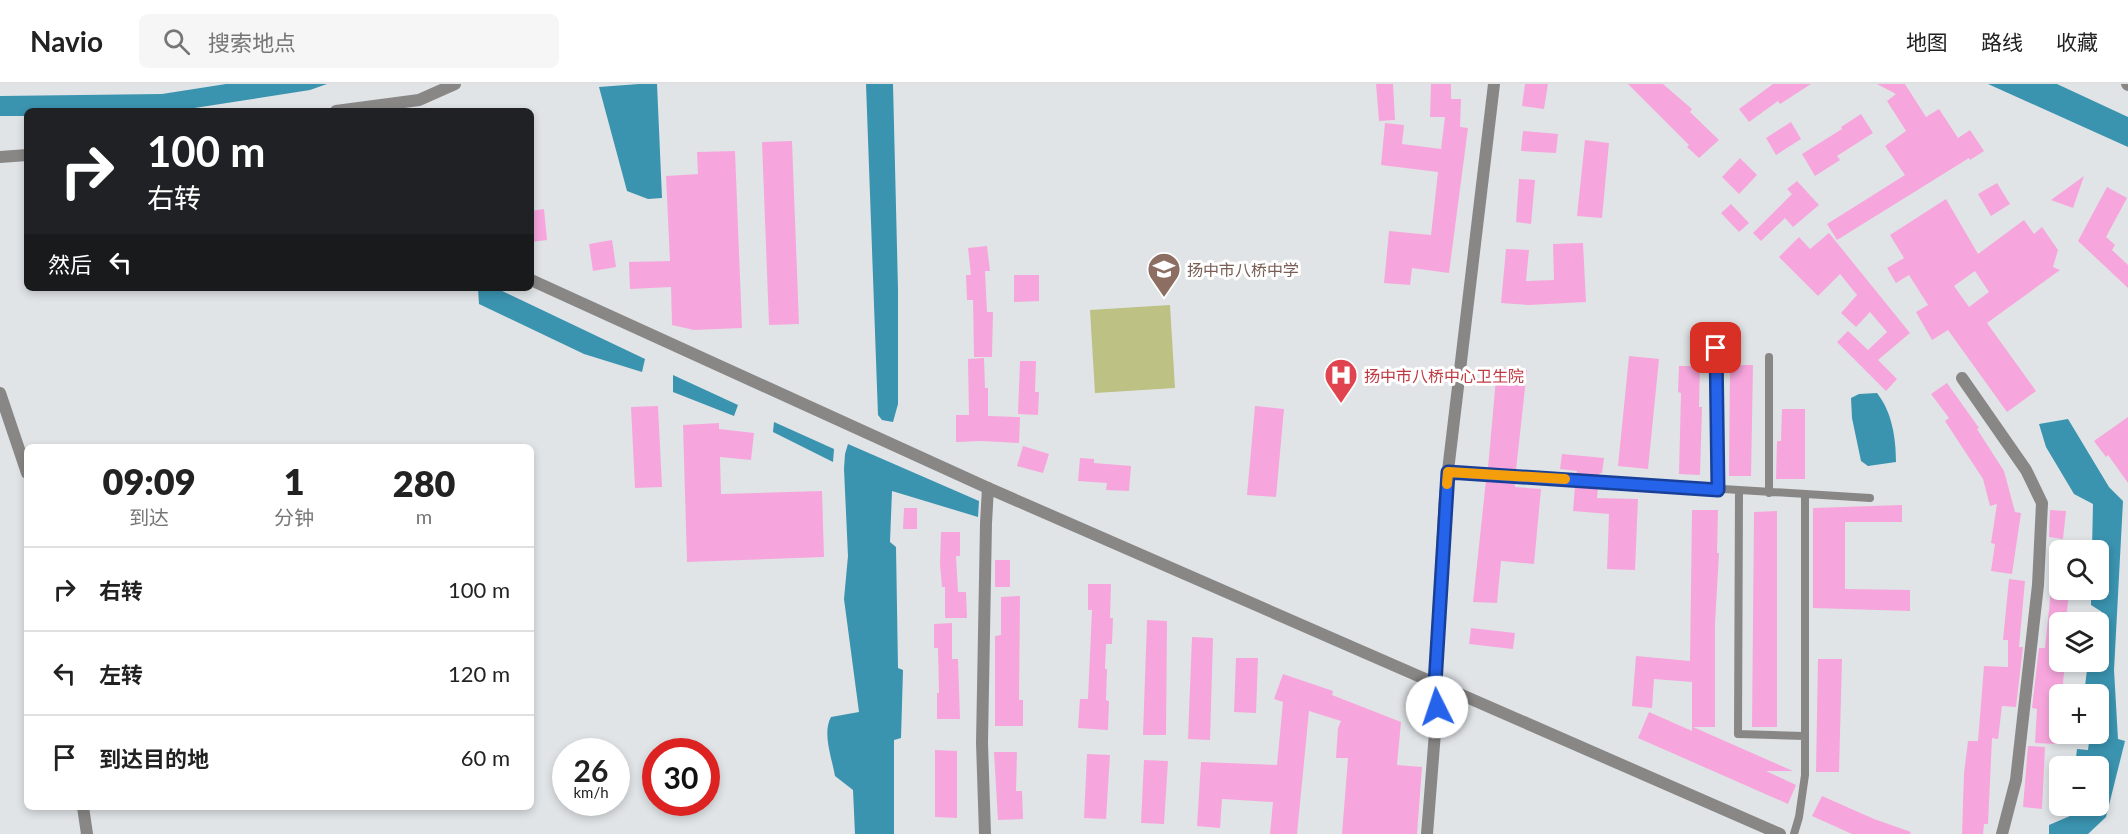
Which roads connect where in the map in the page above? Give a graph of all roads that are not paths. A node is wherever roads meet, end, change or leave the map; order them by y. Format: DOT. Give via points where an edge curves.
graph roads {
  1 [pos="455,84"];
  2 [pos="1494,84"];
  3 [pos="359,108"];
  4 [pos="24,155"];
  5 [pos="0,157"];
  6 [pos="534,281"];
  7 [pos="1716,348"];
  8 [pos="1769,357"];
  9 [pos="1962,378"];
  10 [pos="0,393"];
  11 [pos="24,460"];
  12 [pos="1448,472"];
  13 [pos="988,488"];
  14 [pos="1718,490"];
  15 [pos="1740,491"];
  16 [pos="1769,493"];
  17 [pos="1805,495"];
  18 [pos="1870,498"];
  19 [pos="1435,684"];
  20 [pos="1805,736"];
  21 [pos="83,810"];
  22 [pos="87,834"];
  23 [pos="985,834"];
  24 [pos="1427,834"];
  25 [pos="1780,834"];
  26 [pos="1794,834"];
  27 [pos="2002,834"];
  1 -- 3 [label="street" via="419,100"];
  2 -- 12 [label="street"];
  4 -- 5 [label="street"];
  6 -- 13 [label="street"];
  7 -- 14 [label="lane"];
  8 -- 16 [label="lane"];
  9 -- 27 [label="street" via="2026,470 2042,503 2038,585 2016,780"];
  10 -- 11 [label="street"];
  12 -- 14 [label="lane"];
  12 -- 19 [label="street"];
  13 -- 19 [label="street"];
  13 -- 23 [label="street" via="982,743"];
  14 -- 15 [label="lane"];
  15 -- 16 [label="lane"];
  15 -- 20 [label="lane" via="1738,734"];
  16 -- 17 [label="lane"];
  17 -- 18 [label="lane"];
  17 -- 20 [label="lane"];
  19 -- 24 [label="street" via="1437,707"];
  19 -- 25 [label="street"];
  20 -- 26 [label="lane" via="1805,774"];
  21 -- 22 [label="street"];
}
